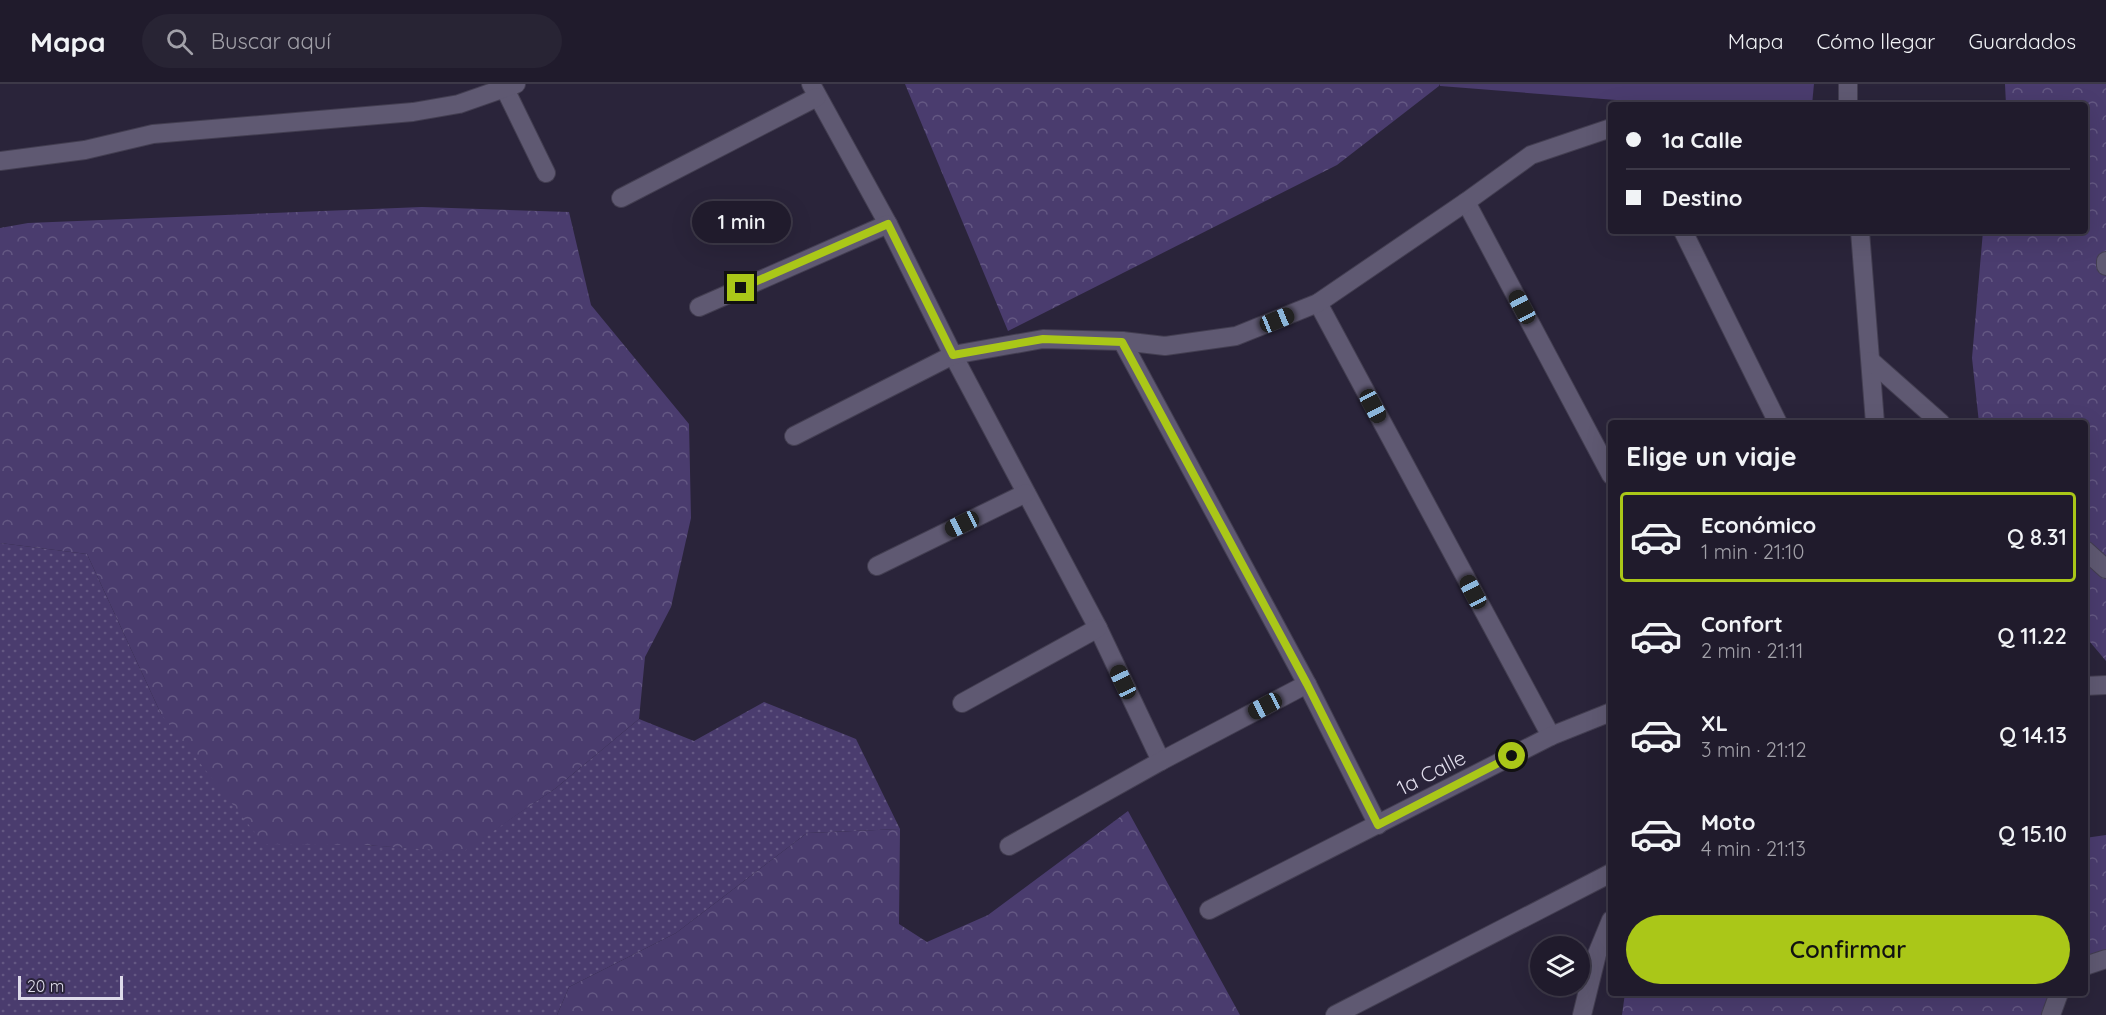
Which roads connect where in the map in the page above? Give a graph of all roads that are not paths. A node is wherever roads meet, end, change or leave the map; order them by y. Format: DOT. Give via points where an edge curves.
graph roads {
  1 [pos="1848,84"];
  2 [pos="511,87"];
  3 [pos="814,90"];
  4 [pos="1848,102"];
  5 [pos="1608,129"];
  6 [pos="0,161"];
  7 [pos="546,173"];
  8 [pos="621,198"];
  9 [pos="1466,202"];
  10 [pos="888,224"];
  11 [pos="1684,234"];
  12 [pos="1860,234"];
  13 [pos="2106,261"];
  14 [pos="2106,266"];
  15 [pos="1318,303"];
  16 [pos="699,307"];
  17 [pos="1122,342"];
  18 [pos="953,355"];
  19 [pos="1871,361"];
  20 [pos="1777,420"];
  21 [pos="1875,420"];
  22 [pos="1938,420"];
  23 [pos="794,436"];
  24 [pos="1608,469"];
  25 [pos="1026,493"];
  26 [pos="2088,553"];
  27 [pos="877,566"];
  28 [pos="2106,569"];
  29 [pos="1098,628"];
  30 [pos="1307,684"];
  31 [pos="2106,685"];
  32 [pos="2088,686"];
  33 [pos="962,703"];
  34 [pos="1608,713"];
  35 [pos="1551,736"];
  36 [pos="1161,761"];
  37 [pos="1378,825"];
  38 [pos="1009,846"];
  39 [pos="1608,875"];
  40 [pos="1209,910"];
  41 [pos="1608,927"];
  42 [pos="2106,958"];
  43 [pos="2088,965"];
  44 [pos="2058,996"];
  45 [pos="1335,1015"];
  46 [pos="1582,1015"];
  47 [pos="2050,1015"];
  1 -- 4 [label="street"];
  2 -- 6 [label="street" via="459,104 413,112 153,134 85,150"];
  2 -- 7 [label="street"];
  3 -- 8 [label="street"];
  3 -- 10 [label="street"];
  5 -- 9 [label="street" via="1531,155"];
  9 -- 15 [label="street"];
  9 -- 24 [label="street"];
  10 -- 16 [label="street"];
  10 -- 18 [label="street"];
  11 -- 20 [label="street"];
  12 -- 19 [label="street"];
  13 -- 14 [label="street"];
  15 -- 17 [label="street" via="1236,336 1166,346"];
  15 -- 35 [label="street"];
  17 -- 18 [label="street" via="1043,339"];
  17 -- 30 [label="street"];
  18 -- 23 [label="street"];
  18 -- 25 [label="street"];
  19 -- 21 [label="street"];
  19 -- 22 [label="street"];
  25 -- 27 [label="street"];
  25 -- 29 [label="street"];
  26 -- 28 [label="street"];
  29 -- 33 [label="street"];
  29 -- 36 [label="street"];
  30 -- 36 [label="street"];
  30 -- 37 [label="street"];
  31 -- 32 [label="street"];
  34 -- 35 [label="street, 1a Calle"];
  35 -- 37 [label="street, 1a Calle"];
  36 -- 38 [label="street"];
  37 -- 40 [label="street, 1a Calle"];
  39 -- 45 [label="street"];
  41 -- 46 [label="street"];
  42 -- 43 [label="street"];
  44 -- 47 [label="street"];
}
